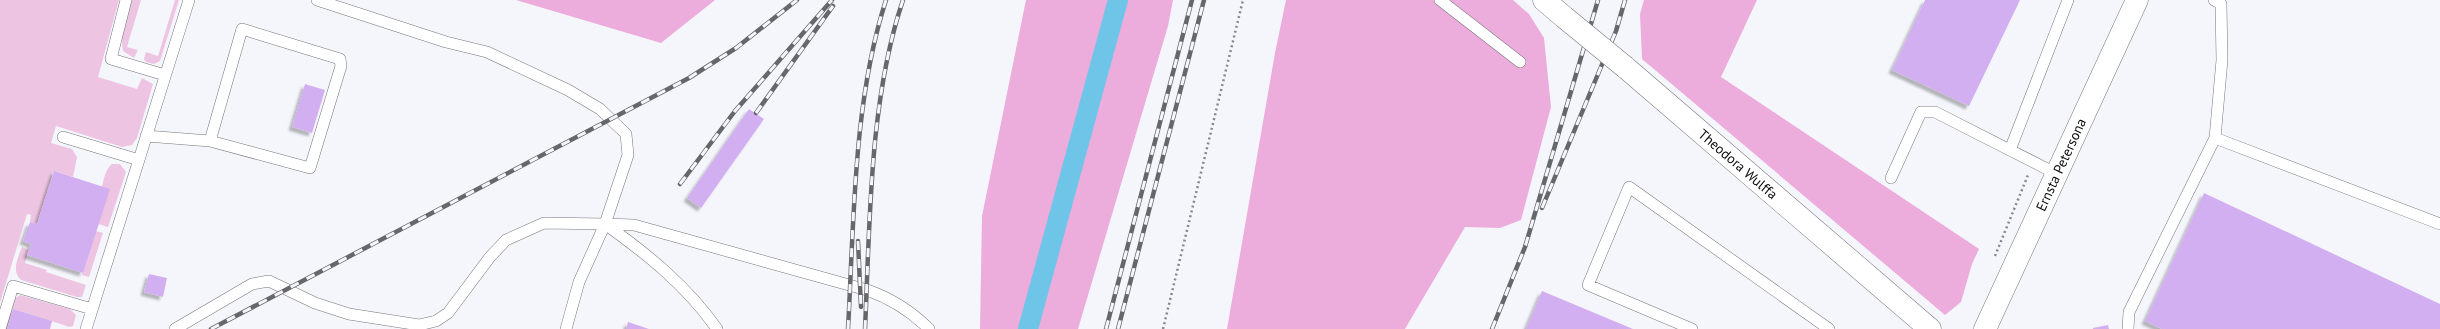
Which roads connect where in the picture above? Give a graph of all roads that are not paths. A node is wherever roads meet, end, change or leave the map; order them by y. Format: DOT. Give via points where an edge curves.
graph roads {
  1 [pos="126,0"];
  2 [pos="189,0"];
  3 [pos="317,0"];
  4 [pos="1440,0"];
  5 [pos="1544,0"];
  6 [pos="2068,0"];
  7 [pos="2137,0"];
  8 [pos="2214,0"];
  9 [pos="1520,62"];
  10 [pos="165,75"];
  11 [pos="63,136"];
  12 [pos="146,136"];
  13 [pos="2215,138"];
  14 [pos="210,141"];
  15 [pos="2010,150"];
  16 [pos="139,160"];
  17 [pos="2056,174"];
  18 [pos="1891,178"];
  19 [pos="605,224"];
  20 [pos="2440,224"];
  21 [pos="92,309"];
  22 [pos="419,325"];
  23 [pos="0,329"];
  24 [pos="86,329"];
  25 [pos="176,329"];
  26 [pos="432,329"];
  27 [pos="566,329"];
  28 [pos="717,329"];
  29 [pos="930,329"];
  30 [pos="1692,329"];
  31 [pos="1829,329"];
  32 [pos="1930,329"];
  33 [pos="1985,329"];
  34 [pos="2128,329"];
  1 -- 10 [label="lane" via="111,59"];
  2 -- 10 [label="lane"];
  3 -- 19 [label="lane" via="446,42 487,52 600,108 626,134 628,155"];
  4 -- 9 [label="lane"];
  5 -- 32 [label="street, Theodora Wulffa, bridge"];
  6 -- 15 [label="lane"];
  7 -- 17 [label="street, Ernsta Petersona"];
  8 -- 13 [label="lane" via="2221,4 2222,53"];
  10 -- 12 [label="lane"];
  11 -- 16 [label="lane"];
  12 -- 14 [label="lane"];
  12 -- 16 [label="lane"];
  13 -- 20 [label="lane"];
  13 -- 34 [label="lane" via="2129,312"];
  14 -- 14 [label="lane" via="242,29 340,59 341,66 310,168"];
  15 -- 17 [label="lane"];
  15 -- 18 [label="lane" via="1935,112 1921,112"];
  16 -- 21 [label="lane"];
  17 -- 33 [label="street, Ernsta Petersona"];
  19 -- 22 [label="lane" via="544,223 512,237 490,257 448,313 436,321"];
  19 -- 27 [label="lane" via="580,282"];
  19 -- 28 [label="lane" via="680,284"];
  19 -- 29 [label="lane" via="634,225 867,290 884,296"];
  21 -- 23 [label="lane" via="13,286"];
  21 -- 24 [label="lane"];
  22 -- 25 [label="lane" via="349,314 314,303 269,281 252,284"];
  22 -- 26 [label="lane"];
  30 -- 31 [label="lane" via="1588,285 1629,187"];
}
